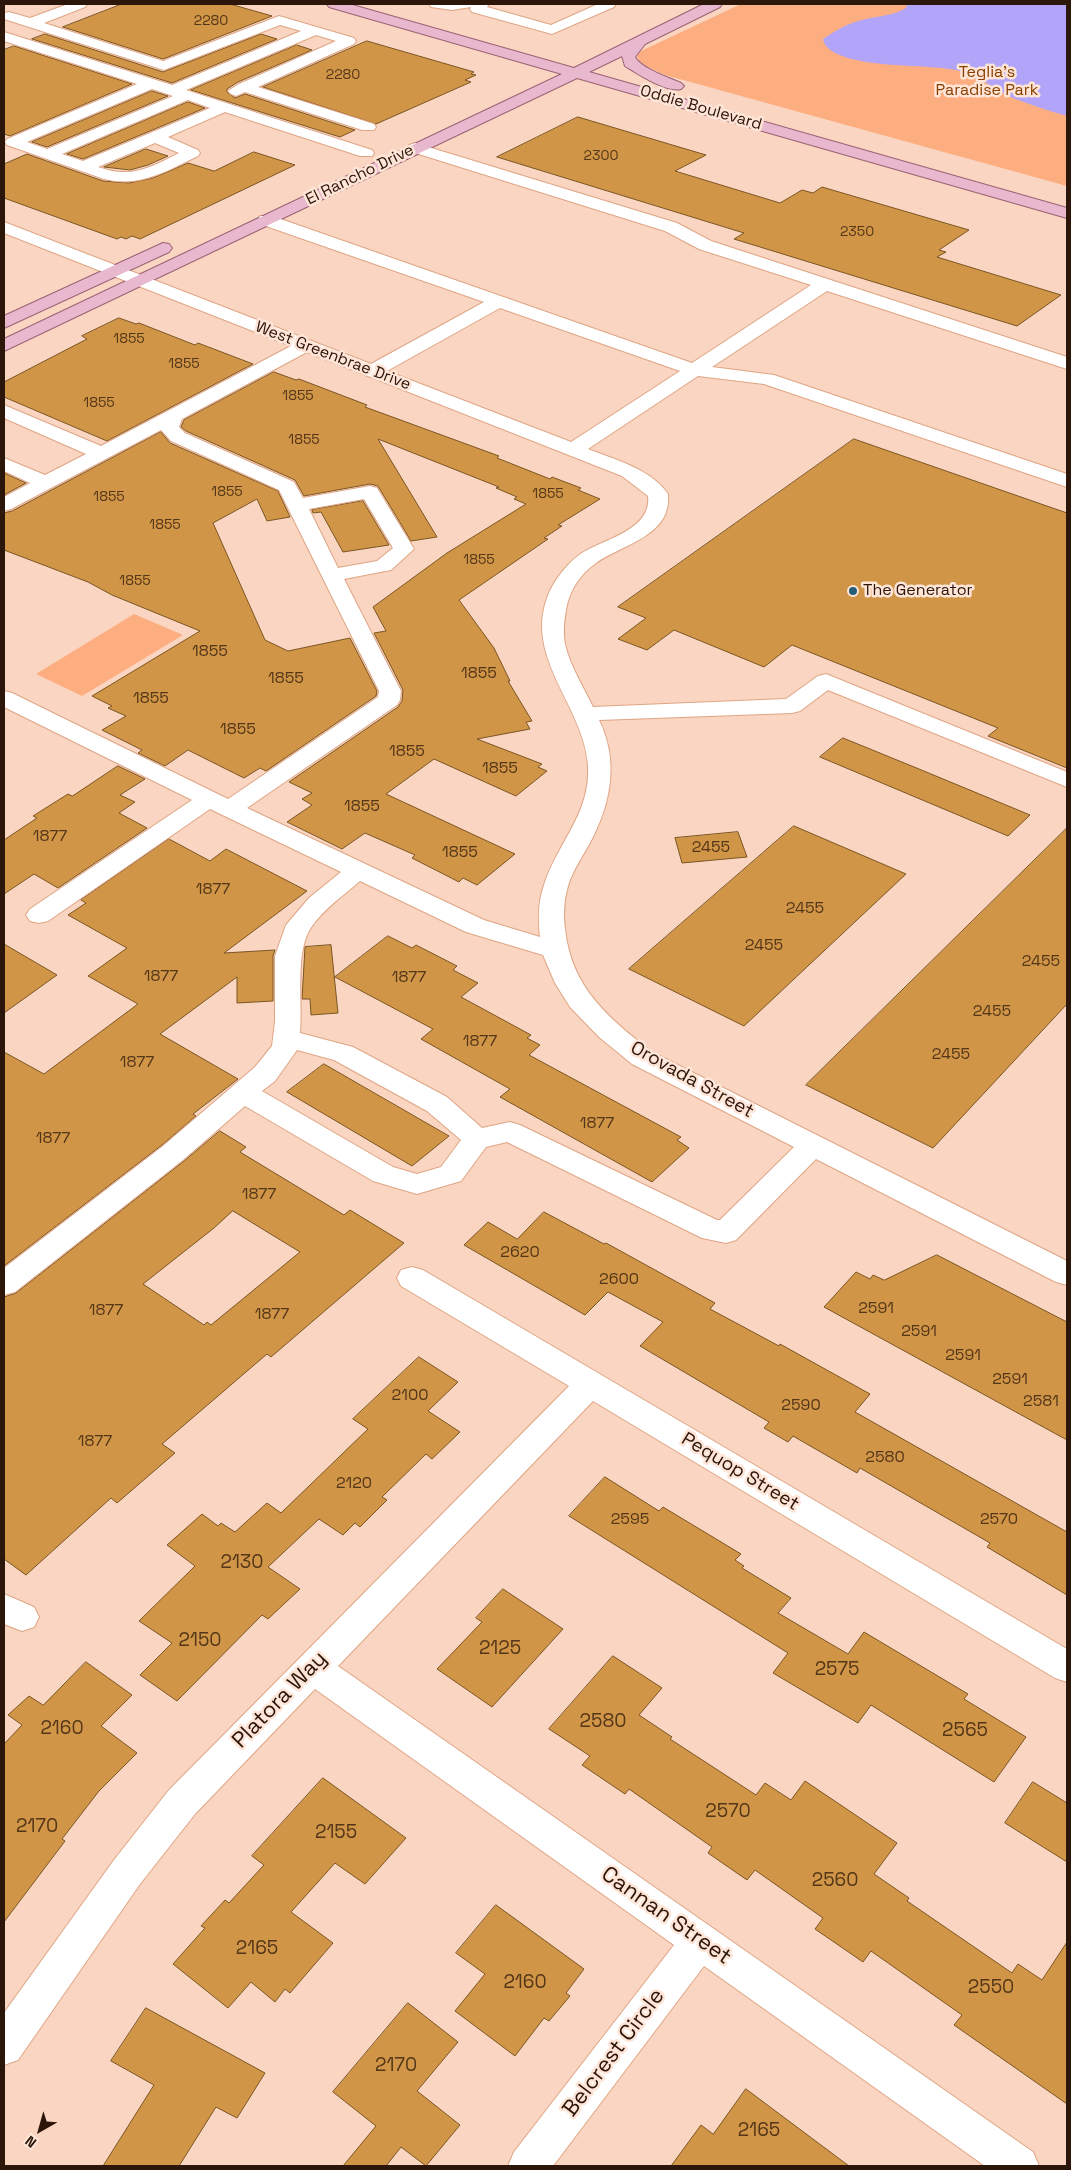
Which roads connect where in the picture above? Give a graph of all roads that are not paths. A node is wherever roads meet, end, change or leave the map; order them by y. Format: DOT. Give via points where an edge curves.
graph roads {
  1 [pos="42,4"];
  2 [pos="80,4"];
  3 [pos="334,4"];
  4 [pos="374,4"];
  5 [pos="436,4"];
  6 [pos="609,4"];
  7 [pos="682,4"];
  8 [pos="715,4"];
  9 [pos="475,6"];
  10 [pos="666,11"];
  11 [pos="30,23"];
  12 [pos="315,30"];
  13 [pos="5,38"];
  14 [pos="640,41"];
  15 [pos="102,46"];
  16 [pos="492,48"];
  17 [pos="566,56"];
  18 [pos="71,59"];
  19 [pos="592,63"];
  20 [pos="548,64"];
  21 [pos="574,72"];
  22 [pos="150,84"];
  23 [pos="244,87"];
  24 [pos="677,87"];
  25 [pos="641,91"];
  26 [pos="178,94"];
  27 [pos="528,96"];
  28 [pos="207,103"];
  29 [pos="222,108"];
  30 [pos="772,114"];
  31 [pos="800,122"];
  32 [pos="368,127"];
  33 [pos="156,137"];
  34 [pos="8,143"];
  35 [pos="383,145"];
  36 [pos="415,148"];
  37 [pos="366,153"];
  38 [pos="48,154"];
  39 [pos="348,162"];
  40 [pos="84,167"];
  41 [pos="1067,201"];
  42 [pos="1067,213"];
  43 [pos="266,220"];
  44 [pos="4,227"];
  45 [pos="173,244"];
  46 [pos="115,270"];
  47 [pos="140,280"];
  48 [pos="825,284"];
  49 [pos="497,302"];
  50 [pos="4,323"];
  51 [pos="307,345"];
  52 [pos="4,346"];
  53 [pos="1067,363"];
  54 [pos="694,370"];
  55 [pos="372,371"];
  56 [pos="4,411"];
  57 [pos="174,416"];
  58 [pos="573,450"];
  59 [pos="102,454"];
  60 [pos="4,464"];
  61 [pos="1067,482"];
  62 [pos="46,483"];
  63 [pos="658,494"];
  64 [pos="4,505"];
  65 [pos="297,505"];
  66 [pos="332,575"];
  67 [pos="4,698"];
  68 [pos="584,714"];
  69 [pos="1067,780"];
  70 [pos="220,804"];
  71 [pos="358,870"];
  72 [pos="38,915"];
  73 [pos="555,950"];
  74 [pos="286,1038"];
  75 [pos="244,1093"];
  76 [pos="477,1139"];
  77 [pos="813,1145"];
  78 [pos="1067,1274"];
  79 [pos="412,1278"];
  80 [pos="4,1284"];
  81 [pos="590,1384"];
  82 [pos="312,1666"];
  83 [pos="1067,1667"];
  84 [pos="700,1941"];
  85 [pos="4,2046"];
  86 [pos="528,2166"];
  87 [pos="1019,2166"];
  1 -- 11 [label="street" via="9,16"];
  2 -- 11 [label="street"];
  3 -- 16 [label="main road, Oddie Boulevard"];
  4 -- 17 [label="main road, Oddie Boulevard"];
  5 -- 9 [label="street"];
  6 -- 9 [label="street" via="552,30"];
  7 -- 10 [label="main road"];
  8 -- 14 [label="main road, El Rancho Drive"];
  11 -- 15 [label="street"];
  12 -- 15 [label="street" via="279,20 164,66"];
  12 -- 23 [label="street" via="349,41"];
  12 -- 26 [label="street"];
  13 -- 18 [label="street"];
  14 -- 19 [label="main road, El Rancho Drive"];
  14 -- 24 [label="main road" via="628,57 630,63 646,74"];
  15 -- 18 [label="street"];
  16 -- 20 [label="main road, Oddie Boulevard"];
  16 -- 20 [label="main road" via="522,72"];
  17 -- 19 [label="main road, Oddie Boulevard"];
  17 -- 20 [label="main road"];
  18 -- 22 [label="street"];
  19 -- 21 [label="main road, El Rancho Drive"];
  19 -- 24 [label="main road, Oddie Boulevard"];
  20 -- 21 [label="main road, Oddie Boulevard"];
  21 -- 25 [label="main road, Oddie Boulevard"];
  21 -- 27 [label="main road, El Rancho Drive"];
  22 -- 26 [label="street"];
  22 -- 34 [label="street"];
  23 -- 28 [label="street"];
  23 -- 32 [label="street"];
  24 -- 30 [label="main road, Oddie Boulevard"];
  25 -- 27 [label="main road" via="576,90"];
  25 -- 42 [label="main road, Oddie Boulevard"];
  26 -- 28 [label="street"];
  26 -- 38 [label="street"];
  27 -- 36 [label="main road, El Rancho Drive"];
  28 -- 29 [label="street"];
  29 -- 33 [label="street"];
  29 -- 37 [label="street"];
  31 -- 41 [label="main road"];
  33 -- 40 [label="street"];
  33 -- 40 [label="street" via="192,153 126,178 112,177"];
  34 -- 38 [label="street"];
  35 -- 37 [label="main road, El Rancho Drive"];
  36 -- 43 [label="main road, El Rancho Drive"];
  36 -- 48 [label="street" via="671,227 705,245"];
  37 -- 39 [label="main road, El Rancho Drive"];
  38 -- 40 [label="street"];
  43 -- 47 [label="main road, El Rancho Drive"];
  43 -- 49 [label="street"];
  44 -- 46 [label="street, West Greenbrae Drive"];
  45 -- 46 [label="main road"];
  46 -- 47 [label="street, West Greenbrae Drive"];
  46 -- 50 [label="main road"];
  47 -- 51 [label="street, West Greenbrae Drive"];
  47 -- 52 [label="main road, El Rancho Drive"];
  48 -- 53 [label="street"];
  48 -- 54 [label="street"];
  49 -- 54 [label="street"];
  49 -- 55 [label="street"];
  51 -- 55 [label="street, West Greenbrae Drive"];
  51 -- 57 [label="street"];
  54 -- 58 [label="street"];
  54 -- 61 [label="street" via="767,378"];
  55 -- 58 [label="street, West Greenbrae Drive"];
  56 -- 59 [label="street"];
  57 -- 59 [label="street"];
  57 -- 65 [label="street" via="169,428 178,437 287,486"];
  58 -- 63 [label="street, West Greenbrae Drive" via="629,472"];
  59 -- 62 [label="street"];
  60 -- 62 [label="street"];
  62 -- 64 [label="street"];
  63 -- 68 [label="street, Orovada Street" via="659,508 652,522 588,559 570,578 551,617 552,640 559,662"];
  65 -- 66 [label="street"];
  65 -- 66 [label="street" via="370,492 404,548 384,566"];
  66 -- 70 [label="street" via="390,691 389,700"];
  67 -- 70 [label="street"];
  68 -- 69 [label="street" via="792,706 826,681"];
  68 -- 73 [label="street, Orovada Street" via="593,734 600,765 598,795 588,824 556,887 551,906 551,938"];
  70 -- 71 [label="street"];
  70 -- 72 [label="street"];
  71 -- 73 [label="street" via="475,926"];
  71 -- 74 [label="street" via="318,904 299,926 288,956"];
  73 -- 77 [label="street, Orovada Street" via="560,968 578,999 605,1030 642,1058"];
  74 -- 75 [label="street" via="285,1048 266,1074"];
  74 -- 76 [label="street" via="352,1058 437,1104"];
  75 -- 76 [label="street" via="383,1174 416,1184 451,1174"];
  75 -- 80 [label="street" via="174,1153"];
  76 -- 77 [label="street" via="510,1132 712,1230 726,1232"];
  77 -- 78 [label="street, Orovada Street"];
  79 -- 81 [label="street, Pequop Street"];
  81 -- 82 [label="street, Platora Way"];
  81 -- 83 [label="street, Pequop Street"];
  82 -- 84 [label="street, Cannan Street"];
  82 -- 85 [label="street, Platora Way" via="182,1802 127,1872"];
  84 -- 86 [label="street, Belcrest Circle"];
  84 -- 87 [label="street, Cannan Street"];
}
